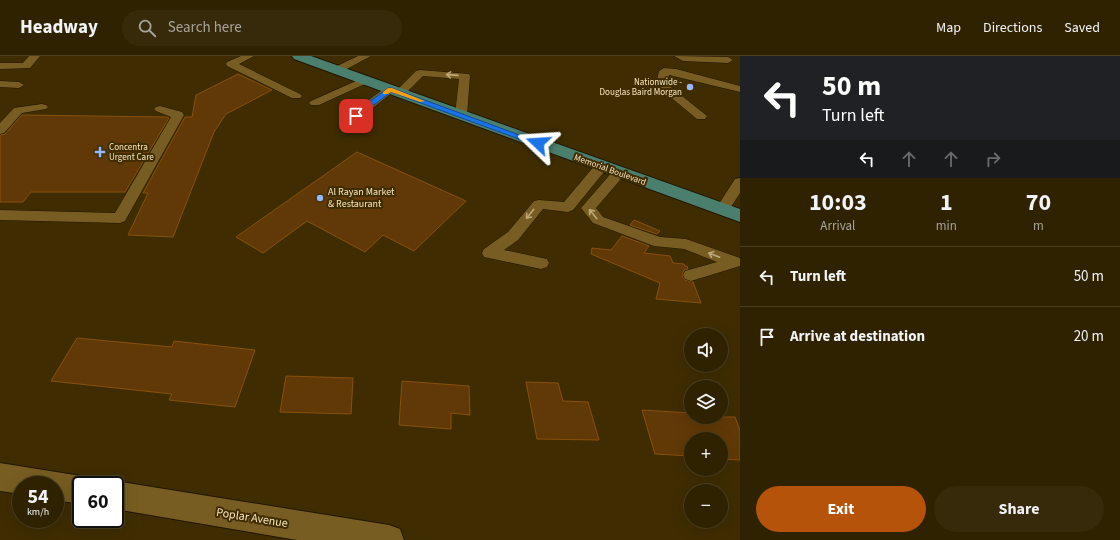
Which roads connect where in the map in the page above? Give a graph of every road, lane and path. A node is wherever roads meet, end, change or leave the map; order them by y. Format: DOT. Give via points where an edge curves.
graph roads {
  1 [pos="35,56"];
  2 [pos="248,56"];
  3 [pos="299,56"];
  4 [pos="366,56"];
  5 [pos="679,56"];
  6 [pos="728,60"];
  7 [pos="0,66"];
  8 [pos="337,70"];
  9 [pos="365,80"];
  10 [pos="0,84"];
  11 [pos="19,85"];
  12 [pos="740,89"];
  13 [pos="395,91"];
  14 [pos="296,96"];
  15 [pos="314,103"];
  16 [pos="42,107"];
  17 [pos="160,108"];
  18 [pos="461,115"];
  19 [pos="701,116"];
  20 [pos="345,124"];
  21 [pos="0,130"];
  22 [pos="601,167"];
  23 [pos="619,173"];
  24 [pos="740,182"];
  25 [pos="722,210"];
  26 [pos="0,215"];
  27 [pos="740,216"];
  28 [pos="737,259"];
  29 [pos="541,263"];
  30 [pos="691,275"];
  31 [pos="0,476"];
  32 [pos="12,478"];
  33 [pos="124,496"];
  34 [pos="389,540"];
  1 -- 7 [label="lane" via="26,66"];
  2 -- 14 [label="lane" via="231,64"];
  3 -- 8 [label="main road, Memorial Boulevard"];
  4 -- 8 [label="lane"];
  5 -- 6 [label="lane"];
  8 -- 9 [label="main road, Memorial Boulevard"];
  9 -- 13 [label="main road, Memorial Boulevard"];
  9 -- 15 [label="lane"];
  10 -- 11 [label="lane"];
  12 -- 19 [label="lane" via="664,71 661,86"];
  13 -- 18 [label="main road, Memorial Boulevard"];
  18 -- 13 [label="lane, one-way" via="465,76 420,73"];
  13 -- 20 [label="lane"];
  16 -- 21 [label="lane" via="18,110"];
  17 -- 26 [label="lane" via="178,115 120,218"];
  18 -- 22 [label="main road, Memorial Boulevard"];
  22 -- 23 [label="main road, Memorial Boulevard"];
  22 -- 29 [label="lane, one-way" via="568,206 539,204 513,236 490,253"];
  23 -- 25 [label="main road, Memorial Boulevard"];
  28 -- 23 [label="lane, one-way" via="686,244 659,242 598,220 588,208"];
  24 -- 25 [label="lane"];
  25 -- 27 [label="main road, Memorial Boulevard"];
  28 -- 30 [label="lane"];
  31 -- 32 [label="street"];
  33 -- 34 [label="street, Poplar Avenue"];
}
